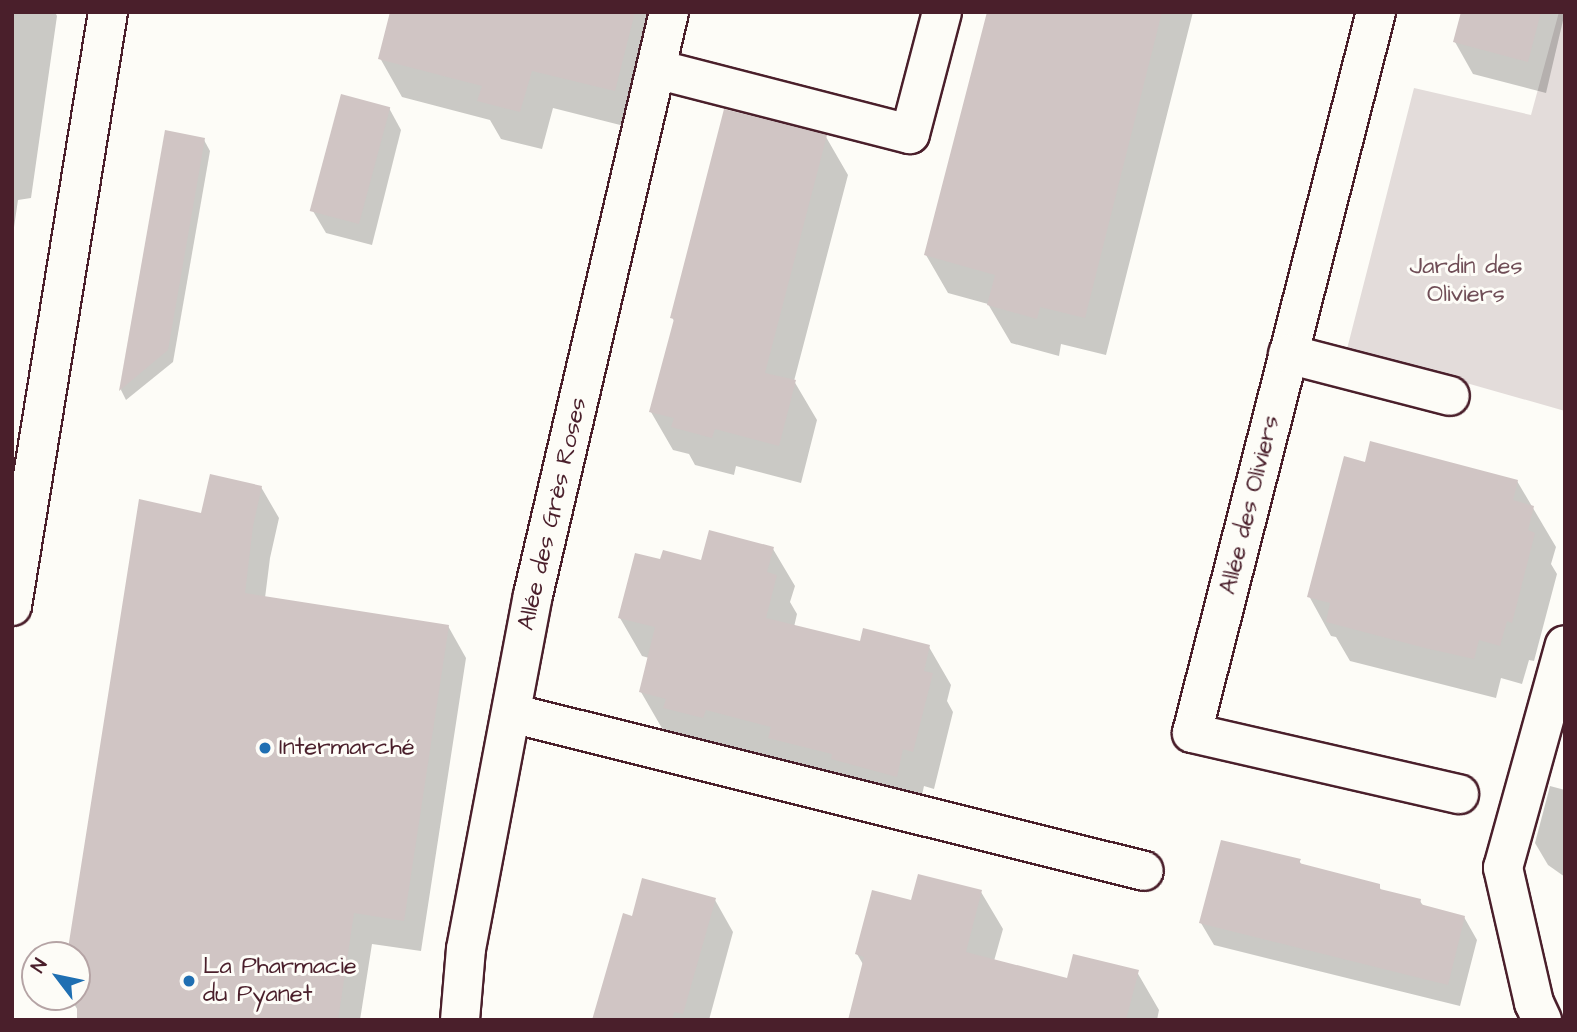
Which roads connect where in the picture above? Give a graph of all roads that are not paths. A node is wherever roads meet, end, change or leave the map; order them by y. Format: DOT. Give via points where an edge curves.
graph roads {
  1 [pos="108,12"];
  2 [pos="669,12"];
  3 [pos="942,12"];
  4 [pos="1376,12"];
  5 [pos="656,69"];
  6 [pos="1288,354"];
  7 [pos="1450,396"];
  8 [pos="12,606"];
  9 [pos="1565,645"];
  10 [pos="511,713"];
  11 [pos="1459,794"];
  12 [pos="1144,871"];
  13 [pos="460,1020"];
  14 [pos="1542,1020"];
  1 -- 8 [label="street"];
  2 -- 5 [label="street, Allée des Grès Roses"];
  3 -- 5 [label="street" via="910,134"];
  4 -- 6 [label="street, Allée des Oliviers"];
  5 -- 10 [label="street, Allée des Grès Roses" via="536,582"];
  6 -- 7 [label="street"];
  6 -- 11 [label="street, Allée des Oliviers" via="1192,733"];
  9 -- 14 [label="street" via="1503,868 1534,1003"];
  10 -- 12 [label="street"];
  10 -- 13 [label="street, Allée des Grès Roses" via="466,949"];
}
